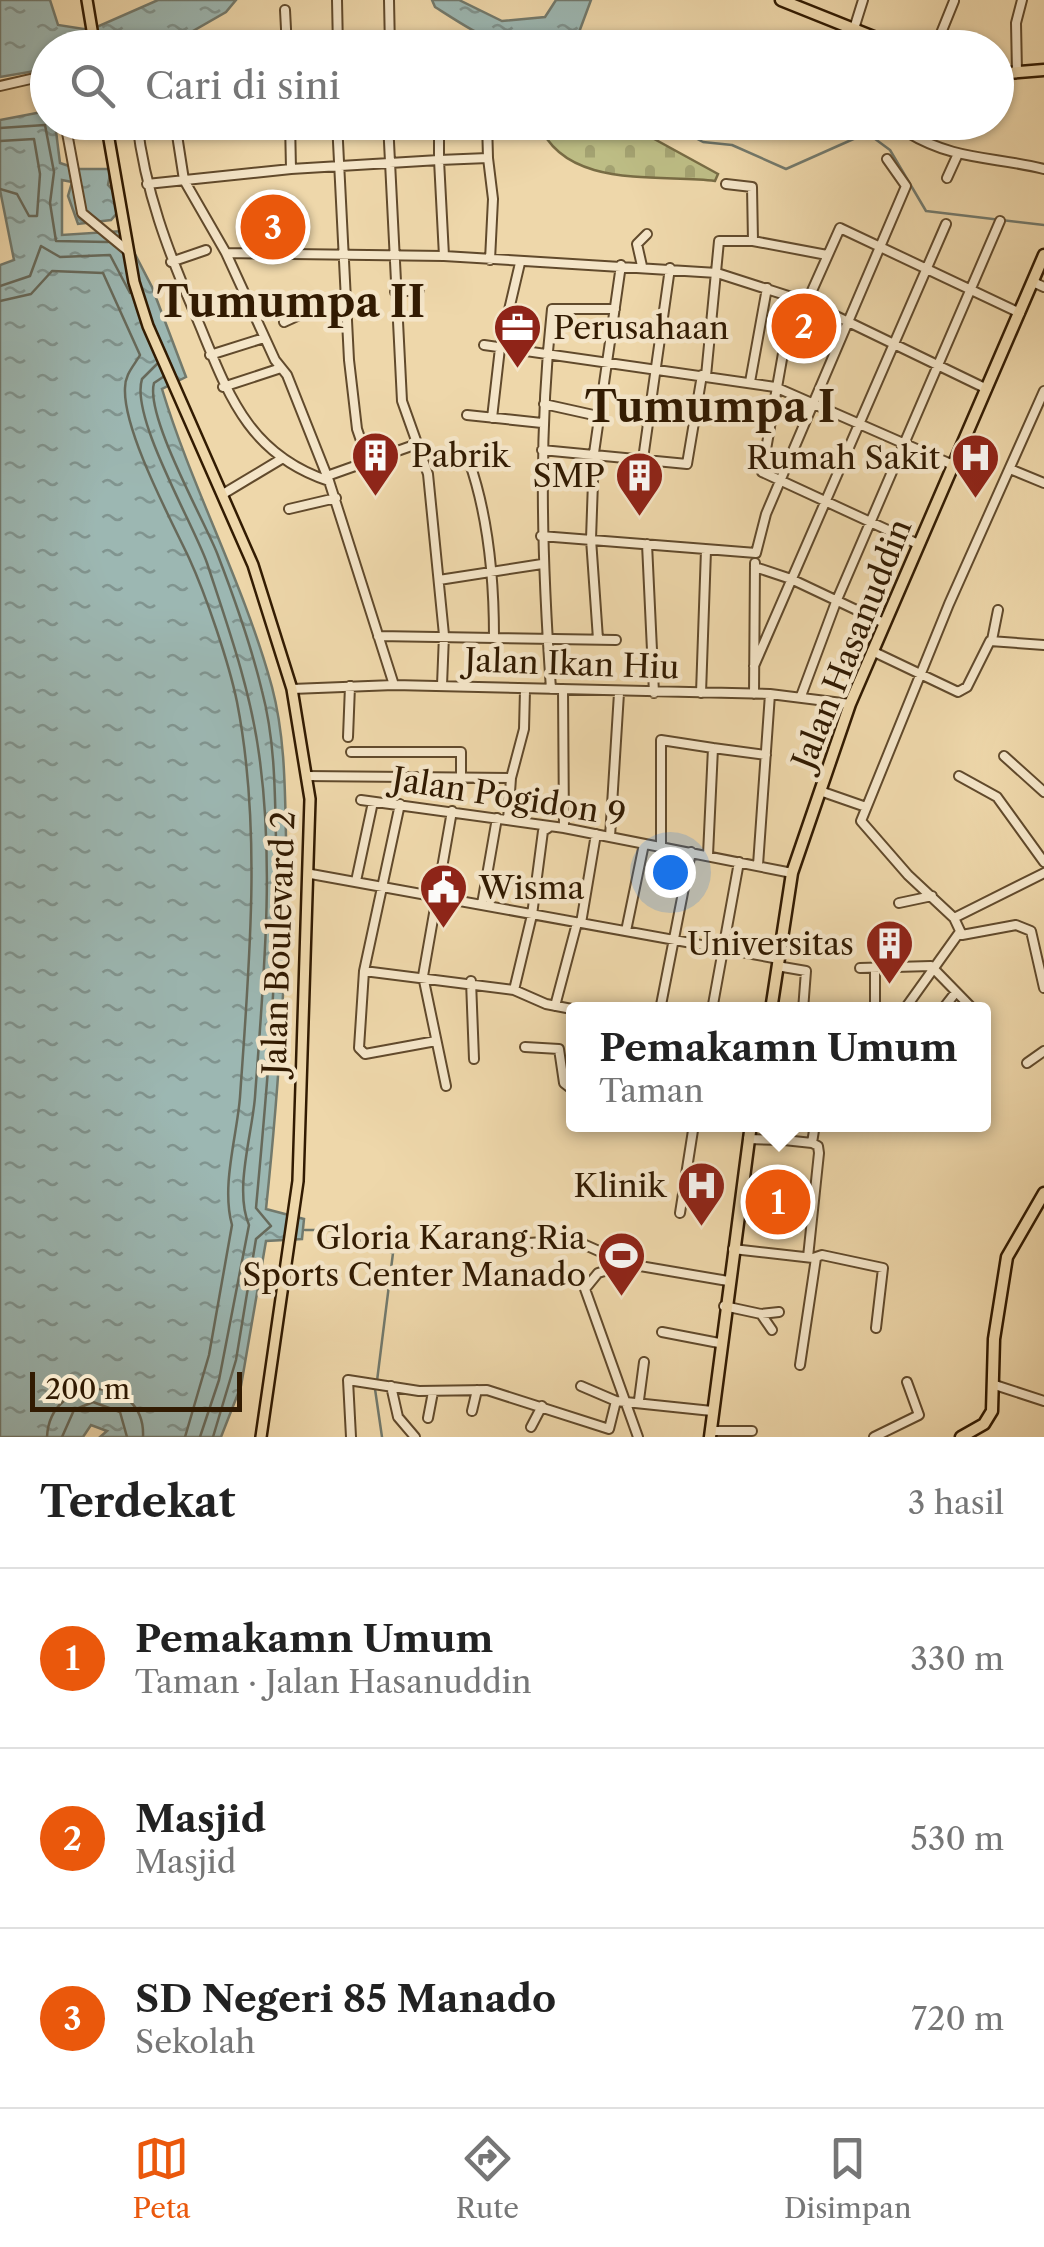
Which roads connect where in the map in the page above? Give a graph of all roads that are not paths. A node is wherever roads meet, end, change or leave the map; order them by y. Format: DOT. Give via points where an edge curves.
graph roads {
  1 [pos="87,0"];
  2 [pos="337,0"];
  3 [pos="388,0"];
  4 [pos="863,0"];
  5 [pos="1022,0"];
  6 [pos="777,1"];
  7 [pos="954,1"];
  8 [pos="285,10"];
  9 [pos="91,30"];
  10 [pos="286,30"];
  11 [pos="338,30"];
  12 [pos="389,30"];
  13 [pos="848,30"];
  14 [pos="854,30"];
  15 [pos="942,30"];
  16 [pos="1044,70"];
  17 [pos="1014,72"];
  18 [pos="1017,72"];
  19 [pos="30,79"];
  20 [pos="0,86"];
  21 [pos="69,140"];
  22 [pos="108,140"];
  23 [pos="139,140"];
  24 [pos="178,140"];
  25 [pos="290,140"];
  26 [pos="337,140"];
  27 [pos="388,140"];
  28 [pos="439,140"];
  29 [pos="487,140"];
  30 [pos="919,140"];
  31 [pos="958,156"];
  32 [pos="488,158"];
  33 [pos="887,159"];
  34 [pos="440,160"];
  35 [pos="387,162"];
  36 [pos="336,166"];
  37 [pos="291,169"];
  38 [pos="1044,169"];
  39 [pos="947,178"];
  40 [pos="184,180"];
  41 [pos="147,184"];
  42 [pos="726,184"];
  43 [pos="1000,222"];
  44 [pos="946,224"];
  45 [pos="648,234"];
  46 [pos="753,241"];
  47 [pos="881,244"];
  48 [pos="128,250"];
  49 [pos="206,250"];
  50 [pos="226,253"];
  51 [pos="345,254"];
  52 [pos="392,255"];
  53 [pos="827,255"];
  54 [pos="1044,255"];
  55 [pos="444,256"];
  56 [pos="490,260"];
  57 [pos="170,262"];
  58 [pos="520,263"];
  59 [pos="621,265"];
  60 [pos="642,266"];
  61 [pos="925,266"];
  62 [pos="670,268"];
  63 [pos="717,272"];
  64 [pos="1039,284"];
  65 [pos="767,288"];
  66 [pos="974,288"];
  67 [pos="419,290"];
  68 [pos="395,292"];
  69 [pos="794,298"];
  70 [pos="807,302"];
  71 [pos="346,307"];
  72 [pos="615,309"];
  73 [pos="1020,313"];
  74 [pos="284,322"];
  75 [pos="848,326"];
  76 [pos="264,338"];
  77 [pos="891,345"];
  78 [pos="484,346"];
  79 [pos="500,348"];
  80 [pos="210,355"];
  81 [pos="547,356"];
  82 [pos="606,361"];
  83 [pos="938,366"];
  84 [pos="281,368"];
  85 [pos="654,369"];
  86 [pos="704,375"];
  87 [pos="750,382"];
  88 [pos="224,388"];
  89 [pos="775,388"];
  90 [pos="987,389"];
  91 [pos="1044,391"];
  92 [pos="815,401"];
  93 [pos="544,404"];
  94 [pos="467,416"];
  95 [pos="598,416"];
  96 [pos="492,418"];
  97 [pos="542,423"];
  98 [pos="858,424"];
  99 [pos="417,444"];
  100 [pos="904,444"];
  101 [pos="542,450"];
  102 [pos="594,453"];
  103 [pos="284,458"];
  104 [pos="643,459"];
  105 [pos="368,461"];
  106 [pos="469,461"];
  107 [pos="953,465"];
  108 [pos="1010,469"];
  109 [pos="328,479"];
  110 [pos="781,482"];
  111 [pos="1044,483"];
  112 [pos="223,494"];
  113 [pos="336,498"];
  114 [pos="826,503"];
  115 [pos="289,508"];
  116 [pos="870,523"];
  117 [pos="541,536"];
  118 [pos="590,539"];
  119 [pos="647,544"];
  120 [pos="918,544"];
  121 [pos="706,550"];
  122 [pos="756,554"];
  123 [pos="542,564"];
  124 [pos="755,567"];
  125 [pos="491,572"];
  126 [pos="791,579"];
  127 [pos="439,580"];
  128 [pos="836,602"];
  129 [pos="998,610"];
  130 [pos="884,623"];
  131 [pos="444,635"];
  132 [pos="378,636"];
  133 [pos="494,637"];
  134 [pos="548,639"];
  135 [pos="598,639"];
  136 [pos="616,640"];
  137 [pos="992,640"];
  138 [pos="1044,645"];
  139 [pos="872,652"];
  140 [pos="754,666"];
  141 [pos="920,674"];
  142 [pos="394,685"];
  143 [pos="350,686"];
  144 [pos="442,686"];
  145 [pos="563,688"];
  146 [pos="292,689"];
  147 [pos="551,689"];
  148 [pos="525,690"];
  149 [pos="619,693"];
  150 [pos="654,693"];
  151 [pos="700,693"];
  152 [pos="754,694"];
  153 [pos="770,694"];
  154 [pos="801,696"];
  155 [pos="850,704"];
  156 [pos="348,737"];
  157 [pos="713,748"];
  158 [pos="351,752"];
  159 [pos="766,755"];
  160 [pos="1004,756"];
  161 [pos="306,776"];
  162 [pos="959,776"];
  163 [pos="511,778"];
  164 [pos="461,779"];
  165 [pos="820,791"];
  166 [pos="1044,792"];
  167 [pos="362,800"];
  168 [pos="374,802"];
  169 [pos="400,804"];
  170 [pos="866,808"];
  171 [pos="452,811"];
  172 [pos="497,818"];
  173 [pos="508,820"];
  174 [pos="548,827"];
  175 [pos="564,828"];
  176 [pos="596,834"];
  177 [pos="610,837"];
  178 [pos="644,844"];
  179 [pos="661,847"];
  180 [pos="691,852"];
  181 [pos="708,855"];
  182 [pos="739,862"];
  183 [pos="1044,862"];
  184 [pos="758,865"];
  185 [pos="1044,872"];
  186 [pos="792,873"];
  187 [pos="311,874"];
  188 [pos="356,880"];
  189 [pos="384,886"];
  190 [pos="436,895"];
  191 [pos="932,896"];
  192 [pos="899,903"];
  193 [pos="482,904"];
  194 [pos="532,915"];
  195 [pos="954,918"];
  196 [pos="579,923"];
  197 [pos="626,931"];
  198 [pos="959,933"];
  199 [pos="674,940"];
  200 [pos="722,949"];
  201 [pos="778,963"];
  202 [pos="931,966"];
  203 [pos="860,968"];
  204 [pos="875,968"];
  205 [pos="364,970"];
  206 [pos="423,976"];
  207 [pos="471,981"];
  208 [pos="1044,988"];
  209 [pos="514,990"];
  210 [pos="956,992"];
  211 [pos="662,1002"];
  212 [pos="713,1002"];
  213 [pos="771,1002"];
  214 [pos="804,1002"];
  215 [pos="874,1002"];
  216 [pos="909,1002"];
  217 [pos="948,1002"];
  218 [pos="966,1002"];
  219 [pos="555,1006"];
  220 [pos="566,1008"];
  221 [pos="436,1042"];
  222 [pos="526,1046"];
  223 [pos="1044,1051"];
  224 [pos="474,1059"];
  225 [pos="1027,1063"];
  226 [pos="566,1085"];
  227 [pos="446,1086"];
  228 [pos="693,1132"];
  229 [pos="749,1132"];
  230 [pos="785,1132"];
  231 [pos="814,1132"];
  232 [pos="748,1139"];
  233 [pos="784,1140"];
  234 [pos="812,1144"];
  235 [pos="1044,1193"];
  236 [pos="680,1213"];
  237 [pos="512,1244"];
  238 [pos="734,1249"];
  239 [pos="812,1258"];
  240 [pos="628,1264"];
  241 [pos="728,1282"];
  242 [pos="724,1306"];
  243 [pos="779,1312"];
  244 [pos="762,1314"];
  245 [pos="876,1328"];
  246 [pos="772,1330"];
  247 [pos="662,1332"];
  248 [pos="719,1343"];
  249 [pos="644,1362"];
  250 [pos="800,1365"];
  251 [pos="906,1382"];
  252 [pos="388,1385"];
  253 [pos="995,1385"];
  254 [pos="581,1386"];
  255 [pos="477,1390"];
  256 [pos="433,1392"];
  257 [pos="616,1400"];
  258 [pos="639,1400"];
  259 [pos="1044,1400"];
  260 [pos="542,1406"];
  261 [pos="472,1410"];
  262 [pos="712,1411"];
  263 [pos="428,1418"];
  264 [pos="531,1427"];
  265 [pos="752,1431"];
  266 [pos="710,1434"];
  267 [pos="260,1437"];
  268 [pos="351,1437"];
  269 [pos="414,1437"];
  270 [pos="638,1437"];
  271 [pos="874,1437"];
  272 [pos="961,1437"];
  1 -- 9 [label="main road"];
  2 -- 11 [label="street"];
  3 -- 12 [label="street"];
  4 -- 14 [label="street"];
  5 -- 18 [label="street"];
  6 -- 13 [label="highway"];
  7 -- 15 [label="street"];
  8 -- 10 [label="street"];
  16 -- 18 [label="highway"];
  17 -- 18 [label="highway"];
  19 -- 20 [label="street"];
  21 -- 48 [label="street" via="82,213"];
  22 -- 48 [label="main road, Jalan Boulevard 2"];
  23 -- 41 [label="street"];
  24 -- 40 [label="street"];
  25 -- 37 [label="street"];
  26 -- 36 [label="street"];
  27 -- 35 [label="street"];
  28 -- 34 [label="street"];
  29 -- 32 [label="street"];
  30 -- 31 [label="street"];
  31 -- 38 [label="street"];
  31 -- 39 [label="street"];
  32 -- 34 [label="street"];
  32 -- 56 [label="street"];
  33 -- 47 [label="street" via="907,186"];
  34 -- 35 [label="street"];
  34 -- 55 [label="street"];
  35 -- 36 [label="street"];
  35 -- 52 [label="street"];
  36 -- 37 [label="street"];
  36 -- 51 [label="street"];
  37 -- 40 [label="street"];
  40 -- 41 [label="street"];
  40 -- 50 [label="street"];
  41 -- 57 [label="street"];
  42 -- 46 [label="street" via="752,187"];
  43 -- 66 [label="street"];
  44 -- 61 [label="street"];
  45 -- 60 [label="street" via="638,244"];
  46 -- 53 [label="street"];
  46 -- 63 [label="street" via="719,241"];
  47 -- 53 [label="street" via="840,228"];
  47 -- 61 [label="street"];
  47 -- 75 [label="street"];
  48 -- 112 [label="main road, Jalan Boulevard 2" via="148,326"];
  49 -- 57 [label="street"];
  50 -- 51 [label="street"];
  50 -- 76 [label="street"];
  51 -- 52 [label="street"];
  51 -- 71 [label="street"];
  52 -- 55 [label="street"];
  52 -- 68 [label="street"];
  53 -- 70 [label="street"];
  54 -- 64 [label="highway, Jalan Hasanuddin"];
  55 -- 56 [label="street"];
  56 -- 58 [label="street"];
  57 -- 80 [label="street"];
  58 -- 59 [label="street"];
  58 -- 79 [label="street"];
  59 -- 60 [label="street"];
  59 -- 72 [label="street"];
  60 -- 62 [label="street"];
  61 -- 66 [label="street"];
  61 -- 77 [label="street"];
  62 -- 63 [label="street"];
  62 -- 85 [label="street"];
  63 -- 65 [label="street"];
  63 -- 86 [label="street"];
  64 -- 73 [label="highway, Jalan Hasanuddin"];
  65 -- 69 [label="street"];
  65 -- 87 [label="street"];
  66 -- 73 [label="street"];
  66 -- 83 [label="street"];
  67 -- 68 [label="street"];
  68 -- 99 [label="street" via="402,401"];
  69 -- 70 [label="street"];
  69 -- 89 [label="street"];
  70 -- 75 [label="street"];
  71 -- 74 [label="street" via="310,310"];
  71 -- 105 [label="street" via="357,429"];
  72 -- 81 [label="street" via="552,308"];
  72 -- 82 [label="street"];
  73 -- 90 [label="highway, Jalan Hasanuddin"];
  75 -- 77 [label="street"];
  75 -- 92 [label="street"];
  76 -- 80 [label="street"];
  76 -- 84 [label="street"];
  77 -- 83 [label="street"];
  77 -- 98 [label="street"];
  78 -- 79 [label="street"];
  79 -- 81 [label="street"];
  79 -- 96 [label="street"];
  80 -- 88 [label="street"];
  81 -- 82 [label="street"];
  81 -- 93 [label="street"];
  82 -- 85 [label="street"];
  82 -- 95 [label="street"];
  83 -- 90 [label="street"];
  83 -- 100 [label="street"];
  84 -- 88 [label="street"];
  84 -- 109 [label="street"];
  85 -- 86 [label="street"];
  85 -- 104 [label="street"];
  86 -- 87 [label="street"];
  86 -- 104 [label="street" via="689,462"];
  87 -- 89 [label="street"];
  88 -- 103 [label="street" via="265,444"];
  89 -- 92 [label="street"];
  89 -- 110 [label="street" via="760,470"];
  90 -- 107 [label="highway, Jalan Hasanuddin"];
  91 -- 108 [label="street"];
  92 -- 98 [label="street"];
  92 -- 110 [label="street"];
  93 -- 95 [label="street"];
  93 -- 97 [label="street"];
  94 -- 96 [label="street"];
  95 -- 102 [label="street"];
  96 -- 97 [label="street"];
  97 -- 101 [label="street"];
  98 -- 100 [label="street"];
  98 -- 114 [label="street"];
  99 -- 105 [label="street"];
  99 -- 127 [label="street" via="428,474"];
  100 -- 107 [label="street"];
  100 -- 116 [label="street"];
  101 -- 102 [label="street"];
  101 -- 117 [label="street"];
  102 -- 104 [label="street"];
  102 -- 118 [label="street"];
  103 -- 109 [label="street"];
  103 -- 112 [label="street"];
  105 -- 109 [label="street"];
  106 -- 125 [label="street"];
  107 -- 120 [label="highway, Jalan Hasanuddin"];
  108 -- 111 [label="street"];
  108 -- 141 [label="street"];
  109 -- 113 [label="street"];
  110 -- 114 [label="street"];
  110 -- 122 [label="street"];
  112 -- 146 [label="main road, Jalan Boulevard 2"];
  113 -- 115 [label="street"];
  113 -- 132 [label="street"];
  114 -- 116 [label="street"];
  114 -- 126 [label="street"];
  116 -- 120 [label="street"];
  116 -- 128 [label="street"];
  117 -- 118 [label="street"];
  117 -- 123 [label="street"];
  118 -- 119 [label="street"];
  118 -- 135 [label="street"];
  119 -- 121 [label="street"];
  119 -- 150 [label="street"];
  120 -- 130 [label="highway, Jalan Hasanuddin"];
  121 -- 122 [label="street"];
  121 -- 151 [label="street"];
  122 -- 124 [label="street"];
  123 -- 125 [label="street"];
  123 -- 134 [label="street"];
  124 -- 126 [label="street"];
  124 -- 140 [label="street"];
  125 -- 127 [label="street"];
  125 -- 133 [label="street"];
  126 -- 128 [label="street"];
  126 -- 140 [label="street"];
  127 -- 131 [label="street"];
  128 -- 130 [label="street"];
  128 -- 154 [label="street"];
  129 -- 137 [label="street"];
  130 -- 139 [label="highway, Jalan Hasanuddin"];
  131 -- 132 [label="street"];
  131 -- 133 [label="street"];
  131 -- 144 [label="street"];
  132 -- 142 [label="street"];
  133 -- 134 [label="street"];
  134 -- 135 [label="street"];
  134 -- 147 [label="street"];
  135 -- 136 [label="street"];
  137 -- 138 [label="street"];
  137 -- 141 [label="street" via="962,691"];
  139 -- 141 [label="street"];
  139 -- 155 [label="highway, Jalan Hasanuddin"];
  140 -- 152 [label="street"];
  141 -- 170 [label="street"];
  142 -- 143 [label="street, Jalan Ikan Hiu"];
  142 -- 144 [label="street, Jalan Ikan Hiu"];
  143 -- 146 [label="street, Jalan Ikan Hiu"];
  143 -- 156 [label="street"];
  144 -- 148 [label="street, Jalan Ikan Hiu"];
  145 -- 147 [label="street, Jalan Ikan Hiu"];
  145 -- 149 [label="street, Jalan Ikan Hiu"];
  145 -- 175 [label="street"];
  146 -- 161 [label="main road, Jalan Boulevard 2"];
  147 -- 148 [label="street, Jalan Ikan Hiu"];
  148 -- 163 [label="street" via="524,730"];
  149 -- 150 [label="street, Jalan Ikan Hiu"];
  149 -- 177 [label="street"];
  150 -- 151 [label="street, Jalan Ikan Hiu"];
  151 -- 152 [label="street, Jalan Ikan Hiu"];
  152 -- 153 [label="street, Jalan Ikan Hiu"];
  153 -- 154 [label="street, Jalan Ikan Hiu"];
  153 -- 159 [label="street"];
  154 -- 155 [label="street, Jalan Ikan Hiu"];
  155 -- 165 [label="highway, Jalan Hasanuddin"];
  157 -- 159 [label="street"];
  157 -- 179 [label="street" via="661,740"];
  157 -- 181 [label="street"];
  158 -- 164 [label="street" via="461,752"];
  159 -- 184 [label="street"];
  160 -- 166 [label="street"];
  161 -- 164 [label="street"];
  161 -- 187 [label="main road, Jalan Boulevard 2"];
  162 -- 183 [label="street" via="997,797"];
  163 -- 164 [label="street"];
  163 -- 173 [label="street"];
  165 -- 170 [label="street"];
  165 -- 186 [label="highway, Jalan Hasanuddin"];
  167 -- 168 [label="street, Jalan Pogidon 9"];
  168 -- 169 [label="street, Jalan Pogidon 9"];
  168 -- 188 [label="street"];
  169 -- 171 [label="street, Jalan Pogidon 9"];
  169 -- 189 [label="street"];
  170 -- 191 [label="street" via="863,826"];
  171 -- 172 [label="street, Jalan Pogidon 9"];
  171 -- 190 [label="street"];
  172 -- 173 [label="street, Jalan Pogidon 9"];
  172 -- 193 [label="street"];
  173 -- 174 [label="street, Jalan Pogidon 9"];
  174 -- 175 [label="street, Jalan Pogidon 9"];
  174 -- 194 [label="street"];
  175 -- 176 [label="street, Jalan Pogidon 9"];
  176 -- 177 [label="street, Jalan Pogidon 9"];
  176 -- 196 [label="street"];
  177 -- 178 [label="street, Jalan Pogidon 9"];
  178 -- 179 [label="street, Jalan Pogidon 9"];
  178 -- 197 [label="street"];
  179 -- 180 [label="street, Jalan Pogidon 9"];
  180 -- 181 [label="street, Jalan Pogidon 9"];
  180 -- 199 [label="street"];
  181 -- 182 [label="street, Jalan Pogidon 9"];
  182 -- 184 [label="street, Jalan Pogidon 9"];
  182 -- 200 [label="street"];
  184 -- 186 [label="street, Jalan Pogidon 9"];
  185 -- 195 [label="street"];
  186 -- 201 [label="highway, Jalan Hasanuddin"];
  187 -- 188 [label="street"];
  187 -- 267 [label="main road, Jalan Boulevard 2" via="298,1181"];
  188 -- 189 [label="street"];
  189 -- 190 [label="street"];
  189 -- 205 [label="street"];
  190 -- 193 [label="street"];
  190 -- 206 [label="street"];
  191 -- 192 [label="street"];
  191 -- 195 [label="street"];
  193 -- 194 [label="street"];
  194 -- 196 [label="street"];
  194 -- 209 [label="street"];
  195 -- 198 [label="street"];
  196 -- 197 [label="street"];
  196 -- 219 [label="street"];
  197 -- 199 [label="street"];
  198 -- 202 [label="street"];
  198 -- 208 [label="street" via="1028,928 1036,938"];
  199 -- 200 [label="street"];
  199 -- 211 [label="street"];
  200 -- 201 [label="street"];
  200 -- 212 [label="street"];
  201 -- 213 [label="highway, Jalan Hasanuddin"];
  201 -- 214 [label="street" via="806,971"];
  202 -- 204 [label="street"];
  202 -- 210 [label="street"];
  202 -- 216 [label="street"];
  203 -- 204 [label="street"];
  204 -- 215 [label="street"];
  205 -- 206 [label="street"];
  205 -- 221 [label="street" via="360,1051"];
  206 -- 207 [label="street"];
  206 -- 221 [label="street"];
  207 -- 209 [label="street"];
  207 -- 224 [label="street"];
  209 -- 219 [label="street"];
  210 -- 217 [label="street"];
  210 -- 218 [label="street"];
  219 -- 220 [label="street"];
  221 -- 227 [label="street"];
  222 -- 226 [label="street" via="559,1049"];
  223 -- 225 [label="street"];
  228 -- 236 [label="street"];
  229 -- 232 [label="highway"];
  230 -- 233 [label="street"];
  231 -- 234 [label="street"];
  232 -- 233 [label="street"];
  232 -- 238 [label="highway"];
  233 -- 234 [label="street"];
  234 -- 239 [label="street" via="819,1153"];
  235 -- 253 [label="highway" via="1008,1257 994,1339"];
  237 -- 240 [label="street" via="574,1240"];
  238 -- 239 [label="street"];
  238 -- 241 [label="highway"];
  239 -- 245 [label="street" via="884,1269"];
  239 -- 250 [label="street"];
  240 -- 241 [label="street"];
  240 -- 270 [label="street" via="598,1272 584,1289"];
  241 -- 242 [label="highway"];
  242 -- 244 [label="street"];
  242 -- 248 [label="highway"];
  243 -- 244 [label="street"];
  244 -- 246 [label="street"];
  247 -- 248 [label="street"];
  248 -- 262 [label="highway"];
  249 -- 258 [label="street"];
  251 -- 271 [label="street" via="920,1414"];
  252 -- 256 [label="street"];
  252 -- 268 [label="street" via="346,1383"];
  252 -- 269 [label="street" via="398,1417"];
  253 -- 259 [label="street"];
  253 -- 272 [label="highway" via="990,1418"];
  254 -- 257 [label="street"];
  255 -- 256 [label="street"];
  255 -- 260 [label="street"];
  255 -- 261 [label="street"];
  256 -- 263 [label="street"];
  257 -- 258 [label="street"];
  257 -- 260 [label="street" via="610,1430"];
  258 -- 262 [label="street"];
  260 -- 264 [label="street"];
  262 -- 266 [label="highway"];
  265 -- 266 [label="street"];
}
